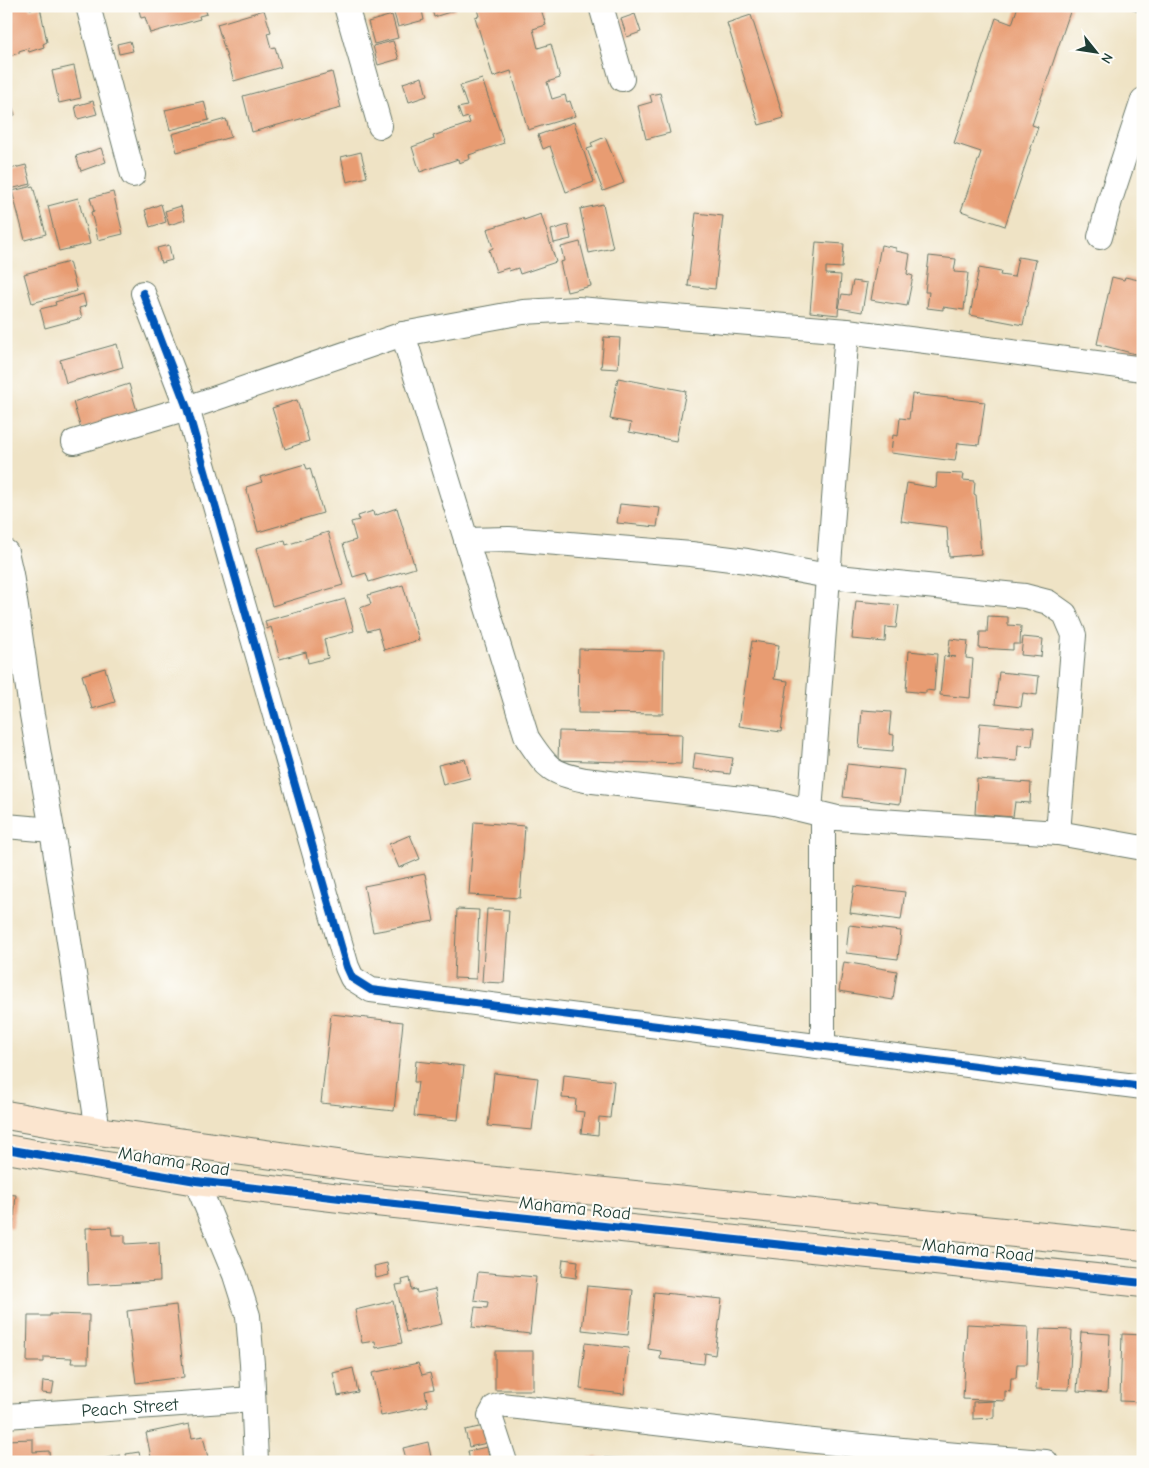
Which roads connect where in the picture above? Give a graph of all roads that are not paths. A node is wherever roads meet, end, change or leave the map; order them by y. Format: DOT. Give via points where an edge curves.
graph roads {
  1 [pos="88,6"];
  2 [pos="346,6"];
  3 [pos="601,6"];
  4 [pos="622,79"];
  5 [pos="1143,100"];
  6 [pos="380,126"];
  7 [pos="133,175"];
  8 [pos="1100,237"];
  9 [pos="143,292"];
  10 [pos="846,331"];
  11 [pos="403,334"];
  12 [pos="1143,369"];
  13 [pos="187,408"];
  14 [pos="74,442"];
  15 [pos="466,540"];
  16 [pos="8,566"];
  17 [pos="828,576"];
  18 [pos="817,813"];
  19 [pos="6,826"];
  20 [pos="52,830"];
  21 [pos="1058,833"];
  22 [pos="1143,848"];
  23 [pos="823,1046"];
  24 [pos="1143,1087"];
  25 [pos="6,1116"];
  26 [pos="98,1131"];
  27 [pos="6,1149"];
  28 [pos="196,1181"];
  29 [pos="1143,1246"];
  30 [pos="1143,1283"];
  31 [pos="253,1399"];
  32 [pos="6,1416"];
  33 [pos="844,1453"];
  34 [pos="256,1462"];
  35 [pos="505,1462"];
  36 [pos="1046,1462"];
  1 -- 7 [label="street"];
  2 -- 6 [label="street"];
  3 -- 4 [label="street"];
  5 -- 8 [label="street"];
  9 -- 13 [label="street"];
  10 -- 11 [label="street" via="578,309 523,312"];
  10 -- 12 [label="street"];
  10 -- 17 [label="street"];
  11 -- 13 [label="street"];
  11 -- 15 [label="street"];
  13 -- 14 [label="street"];
  13 -- 23 [label="street" via="352,978 371,990"];
  15 -- 17 [label="street" via="509,539 690,554"];
  15 -- 18 [label="street" via="527,738 547,767 564,776 585,780 775,803"];
  16 -- 20 [label="street"];
  17 -- 18 [label="street"];
  17 -- 21 [label="street" via="1025,596 1048,602 1065,614 1074,635"];
  18 -- 21 [label="street" via="837,818"];
  18 -- 23 [label="street"];
  19 -- 20 [label="street"];
  20 -- 26 [label="street"];
  21 -- 22 [label="street"];
  23 -- 24 [label="street"];
  25 -- 26 [label="street, Mahama Road"];
  26 -- 29 [label="street, Mahama Road" via="367,1168"];
  27 -- 28 [label="street, Mahama Road"];
  28 -- 30 [label="street, Mahama Road"];
  28 -- 31 [label="street" via="248,1316"];
  31 -- 32 [label="street, Peach Street"];
  31 -- 34 [label="street"];
  33 -- 35 [label="street" via="501,1405 490,1416"];
  33 -- 36 [label="street" via="934,1454"];
}
